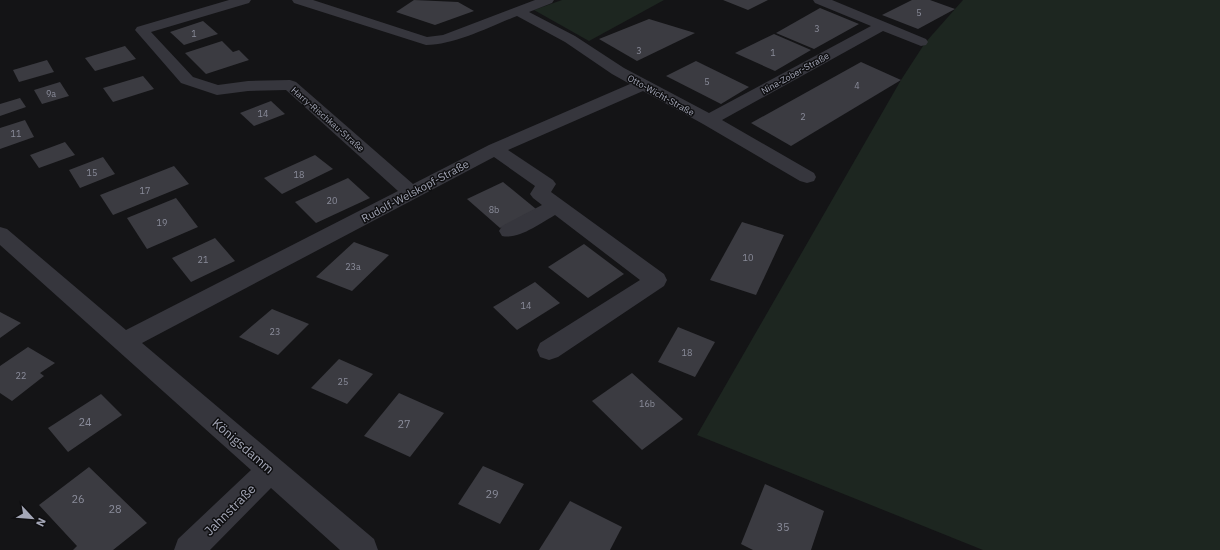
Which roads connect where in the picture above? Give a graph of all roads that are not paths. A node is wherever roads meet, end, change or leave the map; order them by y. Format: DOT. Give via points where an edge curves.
graph roads {
  1 [pos="244,0"];
  2 [pos="299,0"];
  3 [pos="547,0"];
  4 [pos="820,0"];
  5 [pos="516,11"];
  6 [pos="882,26"];
  7 [pos="921,42"];
  8 [pos="642,85"];
  9 [pos="709,120"];
  10 [pos="495,149"];
  11 [pos="807,177"];
  12 [pos="412,193"];
  13 [pos="557,206"];
  14 [pos="509,231"];
  15 [pos="0,234"];
  16 [pos="124,342"];
  17 [pos="549,350"];
  18 [pos="271,469"];
  19 [pos="189,550"];
  20 [pos="363,550"];
  1 -- 12 [label="street, Harry-Rischkau-Straße" via="142,30 187,80 217,90 290,85"];
  2 -- 5 [label="street" via="426,41 448,38"];
  3 -- 5 [label="street"];
  4 -- 6 [label="street"];
  5 -- 8 [label="street, Otto-Wicht-Straße" via="570,39"];
  6 -- 7 [label="street"];
  6 -- 9 [label="street, Nina-Zober-Straße"];
  8 -- 9 [label="street, Otto-Wicht-Straße"];
  8 -- 10 [label="street, Rudolf-Welskopf-Straße"];
  9 -- 11 [label="street, Otto-Wicht-Straße"];
  10 -- 12 [label="street, Rudolf-Welskopf-Straße"];
  10 -- 13 [label="street" via="546,184 540,194"];
  12 -- 16 [label="street, Rudolf-Welskopf-Straße"];
  13 -- 14 [label="street"];
  13 -- 17 [label="street" via="656,280"];
  15 -- 16 [label="street, Königsdamm"];
  16 -- 18 [label="street, Königsdamm"];
  18 -- 19 [label="street, Jahnstraße"];
  18 -- 20 [label="street, Königsdamm"];
}
